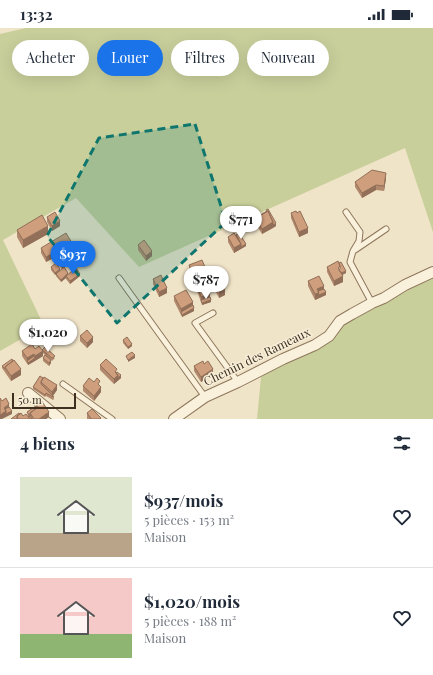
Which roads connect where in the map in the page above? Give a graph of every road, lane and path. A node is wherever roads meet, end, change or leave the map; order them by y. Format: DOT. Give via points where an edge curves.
graph roads {
  1 [pos="346,212"];
  2 [pos="386,229"];
  3 [pos="353,251"];
  4 [pos="433,272"];
  5 [pos="118,278"];
  6 [pos="372,303"];
  7 [pos="213,313"];
  8 [pos="238,382"];
  9 [pos="63,384"];
  10 [pos="28,394"];
  11 [pos="205,397"];
  12 [pos="60,419"];
  13 [pos="112,419"];
  14 [pos="174,419"];
  1 -- 3 [label="lane" via="360,232 359,241"];
  2 -- 3 [label="lane"];
  3 -- 6 [label="lane" via="350,262"];
  4 -- 6 [label="street, Chemin des Rameaux"];
  5 -- 11 [label="lane"];
  6 -- 8 [label="street, Chemin des Rameaux" via="340,321 329,336 315,345"];
  7 -- 8 [label="lane" via="195,323"];
  8 -- 11 [label="street, Chemin des Rameaux"];
  9 -- 13 [label="lane"];
  10 -- 12 [label="street"];
  11 -- 14 [label="street, Chemin des Rameaux"];
}
